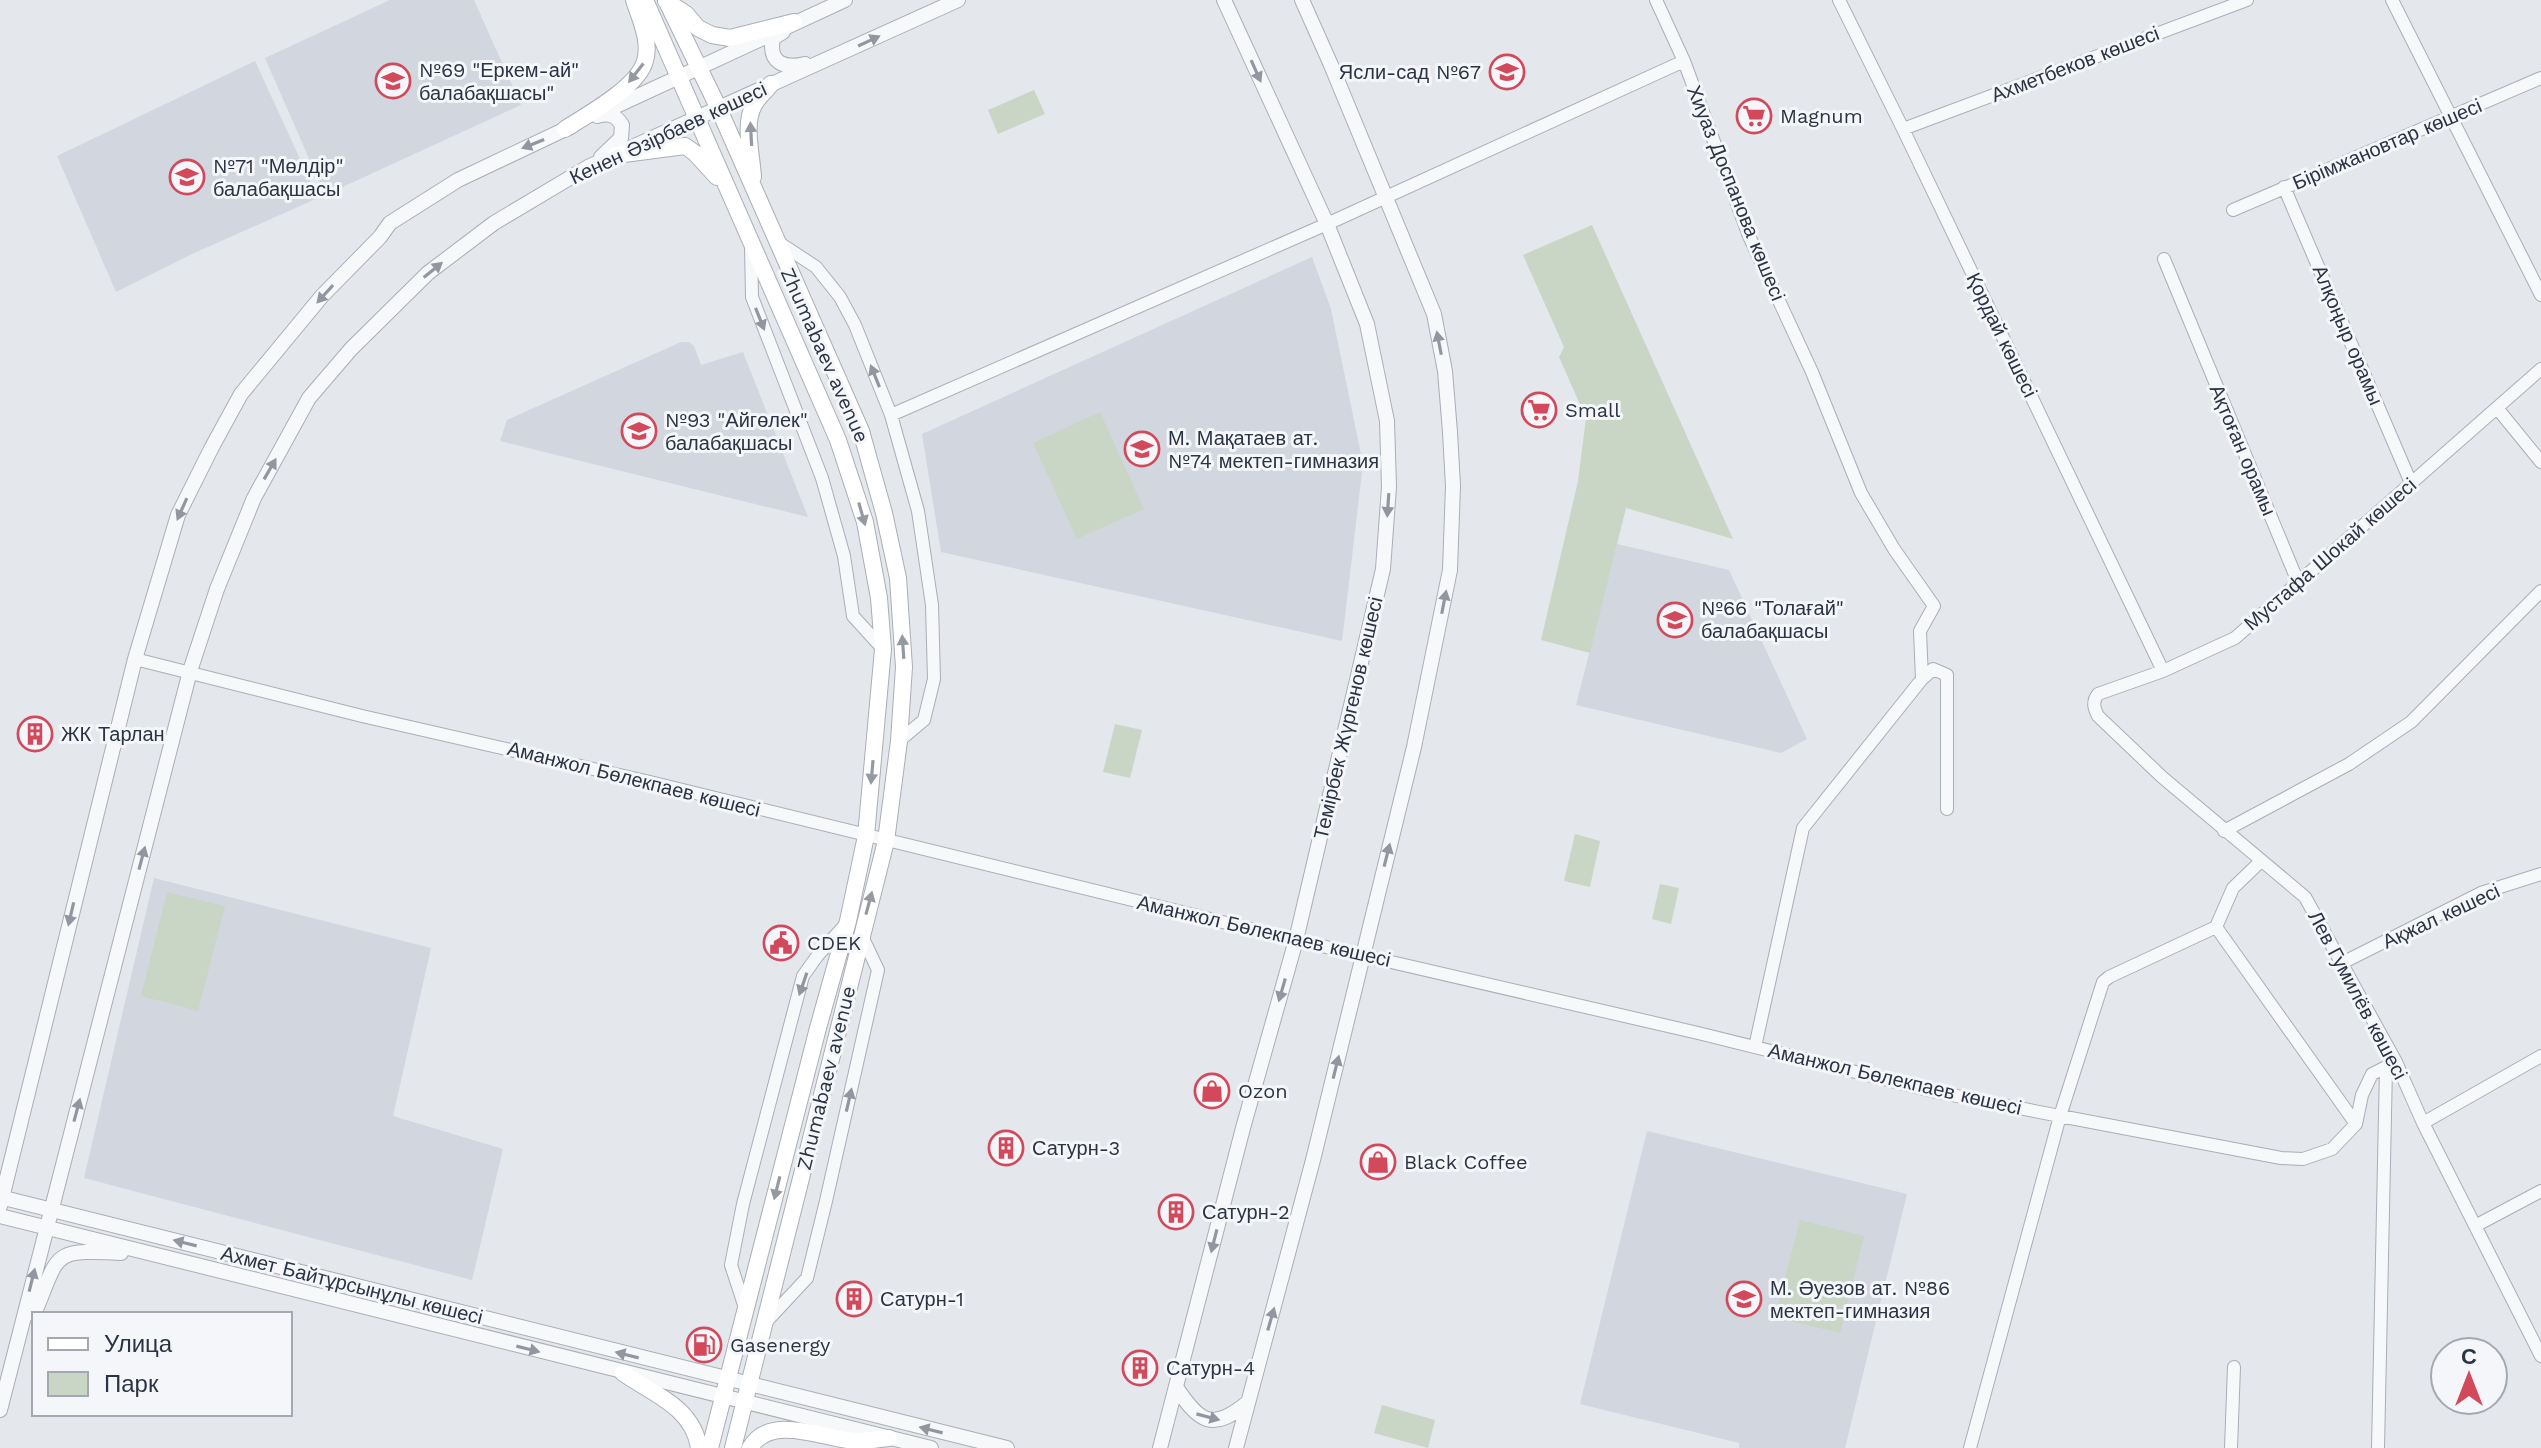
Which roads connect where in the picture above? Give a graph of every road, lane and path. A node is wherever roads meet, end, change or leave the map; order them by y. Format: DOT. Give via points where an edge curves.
graph roads {
  1 [pos="634,0"];
  2 [pos="645,0"];
  3 [pos="845,0"];
  4 [pos="958,0"];
  5 [pos="1224,0"];
  6 [pos="1302,0"];
  7 [pos="1656,0"];
  8 [pos="1839,0"];
  9 [pos="2247,0"];
  10 [pos="2392,0"];
  11 [pos="666,1"];
  12 [pos="797,22"];
  13 [pos="836,56"];
  14 [pos="1684,61"];
  15 [pos="698,67"];
  16 [pos="679,76"];
  17 [pos="2541,78"];
  18 [pos="771,84"];
  19 [pos="718,107"];
  20 [pos="2451,116"];
  21 [pos="591,117"];
  22 [pos="695,117"];
  23 [pos="565,129"];
  24 [pos="1903,129"];
  25 [pos="616,155"];
  26 [pos="588,167"];
  27 [pos="2284,187"];
  28 [pos="754,191"];
  29 [pos="1386,197"];
  30 [pos="2233,210"];
  31 [pos="742,222"];
  32 [pos="1327,224"];
  33 [pos="774,239"];
  34 [pos="751,242"];
  35 [pos="2164,259"];
  36 [pos="2541,295"];
  37 [pos="2541,369"];
  38 [pos="2497,408"];
  39 [pos="891,415"];
  40 [pos="2541,462"];
  41 [pos="2411,483"];
  42 [pos="2298,582"];
  43 [pos="2541,591"];
  44 [pos="883,649"];
  45 [pos="135,659"];
  46 [pos="190,671"];
  47 [pos="2163,671"];
  48 [pos="1922,679"];
  49 [pos="2095,698"];
  50 [pos="899,741"];
  51 [pos="1947,809"];
  52 [pos="2224,831"];
  53 [pos="866,836"];
  54 [pos="886,841"];
  55 [pos="2261,861"];
  56 [pos="2541,874"];
  57 [pos="848,921"];
  58 [pos="2216,927"];
  59 [pos="861,934"];
  60 [pos="1296,940"];
  61 [pos="1362,955"];
  62 [pos="2342,963"];
  63 [pos="1755,1047"];
  64 [pos="2541,1056"];
  65 [pos="2391,1065"];
  66 [pos="2060,1116"];
  67 [pos="2423,1123"];
  68 [pos="2356,1124"];
  69 [pos="2541,1191"];
  70 [pos="1,1200"];
  71 [pos="51,1210"];
  72 [pos="0,1216"];
  73 [pos="2475,1226"];
  74 [pos="45,1228"];
  75 [pos="153,1255"];
  76 [pos="35,1312"];
  77 [pos="746,1312"];
  78 [pos="32,1317"];
  79 [pos="764,1325"];
  80 [pos="18,1338"];
  81 [pos="2541,1356"];
  82 [pos="2234,1367"];
  83 [pos="623,1373"];
  84 [pos="727,1380"];
  85 [pos="1176,1387"];
  86 [pos="747,1394"];
  87 [pos="723,1398"];
  88 [pos="1248,1402"];
  89 [pos="0,1410"];
  90 [pos="889,1438"];
  91 [pos="699,1448"];
  92 [pos="710,1448"];
  93 [pos="733,1448"];
  94 [pos="750,1448"];
  95 [pos="931,1448"];
  96 [pos="1007,1448"];
  97 [pos="1160,1448"];
  98 [pos="1236,1448"];
  99 [pos="1970,1448"];
  100 [pos="2231,1448"];
  101 [pos="2378,1448"];
  1 -- 23 [label="main road, one-way" via="646,39 645,63 621,93"];
  2 -- 16 [label="main road, Zhumabaev avenue"];
  3 -- 12 [label="street"];
  13 -- 4 [label="street, Кенен Әзірбаев көшесі, one-way"];
  5 -- 32 [label="street, Темірбек Жүргенов көшесі, one-way"];
  6 -- 29 [label="street"];
  7 -- 14 [label="street"];
  8 -- 24 [label="street, Қордай көшесі"];
  9 -- 24 [label="street, Ахметбеков көшесі"];
  10 -- 20 [label="street"];
  11 -- 12 [label="main road" via="698,28 730,38"];
  11 -- 15 [label="main road, Zhumabaev avenue"];
  12 -- 13 [label="street" via="773,38 777,62 800,66"];
  12 -- 15 [label="street"];
  13 -- 18 [label="street, Кенен Әзірбаев көшесі"];
  14 -- 29 [label="street, Хиуаз Доспанова көшесі"];
  14 -- 48 [label="street, Хиуаз Доспанова көшесі" via="1749,236 1861,493 1934,606 1920,631"];
  15 -- 16 [label="street"];
  15 -- 19 [label="main road, Zhumabaev avenue"];
  16 -- 21 [label="street"];
  16 -- 22 [label="main road, Zhumabaev avenue"];
  17 -- 20 [label="street, Бірімжановтар көшесі"];
  18 -- 19 [label="street, Кенен Әзірбаев көшесі"];
  28 -- 18 [label="main road, one-way" via="751,113"];
  19 -- 22 [label="street, Кенен Әзірбаев көшесі"];
  19 -- 28 [label="main road, Zhumabaev avenue"];
  20 -- 27 [label="street, Бірімжановтар көшесі"];
  20 -- 36 [label="street"];
  21 -- 23 [label="street"];
  21 -- 26 [label="street" via="614,116 622,131 613,148"];
  22 -- 25 [label="street, Кенен Әзірбаев көшесі"];
  22 -- 31 [label="main road, Zhumabaev avenue"];
  23 -- 45 [label="street, one-way" via="458,180 390,223 283,341 241,394 178,515"];
  24 -- 47 [label="street, Қордай көшесі"];
  25 -- 26 [label="street, Кенен Әзірбаев көшесі"];
  25 -- 31 [label="main road" via="685,146 720,181"];
  46 -- 26 [label="street, Кенен Әзірбаев көшесі, one-way" via="254,498 309,398 428,273 494,223"];
  27 -- 30 [label="street, Бірімжановтар көшесі"];
  27 -- 41 [label="street, Алқоңыр орамы"];
  28 -- 33 [label="main road, Zhumabaev avenue"];
  29 -- 32 [label="street, Хиуаз Доспанова көшесі"];
  61 -- 29 [label="street, one-way" via="1429,682 1450,570 1453,486 1445,371 1434,314"];
  31 -- 34 [label="main road, Zhumabaev avenue"];
  32 -- 39 [label="street, Хиуаз Доспанова көшесі"];
  32 -- 60 [label="street, Темірбек Жүргенов көшесі, one-way" via="1367,324 1387,421 1389,487 1383,569"];
  39 -- 33 [label="street, one-way" via="840,297 816,267"];
  50 -- 33 [label="main road, Zhumabaev avenue, one-way" via="904,667 898,578 884,513 861,431"];
  34 -- 44 [label="main road, Zhumabaev avenue, one-way" via="838,440 865,522"];
  34 -- 44 [label="street, one-way" via="752,297 822,478 844,556 853,616"];
  35 -- 42 [label="street, Ақтоған орамы"];
  37 -- 38 [label="street, Мустафа Шокай көшесі"];
  38 -- 40 [label="street"];
  38 -- 41 [label="street, Мустафа Шокай көшесі"];
  39 -- 50 [label="street" via="918,511 934,634 934,679 924,720"];
  41 -- 42 [label="street, Мустафа Шокай көшесі"];
  42 -- 47 [label="street, Мустафа Шокай көшесі" via="2235,638"];
  43 -- 52 [label="street" via="2411,722 2349,764"];
  44 -- 53 [label="main road, Zhumabaev avenue, one-way"];
  45 -- 46 [label="street, Аманжол Бөлекпаев көшесі"];
  45 -- 70 [label="street, one-way"];
  46 -- 53 [label="street, Аманжол Бөлекпаев көшесі"];
  71 -- 46 [label="street, Кенен Әзірбаев көшесі, one-way"];
  47 -- 49 [label="street, Мустафа Шокай көшесі"];
  48 -- 51 [label="street" via="1933,669 1947,675"];
  48 -- 63 [label="street" via="1803,828"];
  49 -- 52 [label="street, Лев Гумилёв көшесі" via="2098,716"];
  50 -- 54 [label="main road, Zhumabaev avenue"];
  52 -- 55 [label="street, Лев Гумилёв көшесі"];
  53 -- 54 [label="street, Аманжол Бөлекпаев көшесі"];
  53 -- 57 [label="main road, Zhumabaev avenue"];
  59 -- 54 [label="main road, Zhumabaev avenue, one-way"];
  54 -- 60 [label="street, Аманжол Бөлекпаев көшесі"];
  55 -- 58 [label="street" via="2233,888"];
  55 -- 62 [label="street, Лев Гумилёв көшесі" via="2305,897"];
  56 -- 62 [label="street, Ақжал көшесі" via="2481,893"];
  57 -- 77 [label="main road, Zhumabaev avenue, one-way"];
  57 -- 77 [label="street, one-way" via="803,976 743,1204 731,1265"];
  58 -- 66 [label="street" via="2103,982"];
  58 -- 68 [label="street"];
  59 -- 79 [label="main road, Zhumabaev avenue"];
  79 -- 59 [label="street, one-way" via="807,1278 878,970"];
  60 -- 61 [label="street, Аманжол Бөлекпаев көшесі"];
  60 -- 85 [label="street, Темірбек Жүргенов көшесі, one-way"];
  61 -- 63 [label="street, Аманжол Бөлекпаев көшесі"];
  88 -- 61 [label="street, one-way"];
  62 -- 65 [label="street, Лев Гумилёв көшесі"];
  63 -- 66 [label="street, Аманжол Бөлекпаев көшесі"];
  64 -- 67 [label="street"];
  65 -- 67 [label="street, Лев Гумилёв көшесі"];
  65 -- 68 [label="street" via="2366,1082"];
  65 -- 101 [label="street"];
  66 -- 68 [label="street, Аманжол Бөлекпаев көшесі" via="2303,1159 2332,1149"];
  66 -- 99 [label="street"];
  67 -- 73 [label="street, Лев Гумилёв көшесі"];
  69 -- 73 [label="street"];
  70 -- 71 [label="street, Ахмет Байтұрсынұлы көшесі"];
  71 -- 74 [label="street, Кенен Әзірбаев көшесі"];
  84 -- 71 [label="street, Ахмет Байтұрсынұлы көшесі, one-way"];
  72 -- 74 [label="street, Ахмет Байтұрсынұлы көшесі"];
  73 -- 81 [label="street, Лев Гумилёв көшесі"];
  74 -- 75 [label="street, Ахмет Байтұрсынұлы көшесі"];
  80 -- 74 [label="street, Кенен Әзірбаев көшесі, one-way"];
  75 -- 76 [label="street" via="64,1256 49,1274"];
  75 -- 83 [label="street, Ахмет Байтұрсынұлы көшесі, one-way"];
  77 -- 84 [label="main road, Zhumabaev avenue"];
  78 -- 80 [label="street"];
  79 -- 86 [label="main road, Zhumabaev avenue"];
  80 -- 89 [label="street, Кенен Әзірбаев көшесі"];
  82 -- 100 [label="street"];
  83 -- 87 [label="street, Ахмет Байтұрсынұлы көшесі"];
  83 -- 91 [label="main road" via="684,1414"];
  84 -- 86 [label="street, Ахмет Байтұрсынұлы көшесі"];
  84 -- 87 [label="main road, Zhumabaev avenue"];
  85 -- 88 [label="street, one-way" via="1190,1408 1208,1420 1221,1421"];
  85 -- 97 [label="street, Темірбек Жүргенов көшесі"];
  86 -- 87 [label="street, Ахмет Байтұрсынұлы көшесі"];
  86 -- 90 [label="street"];
  86 -- 93 [label="main road, Zhumabaev avenue"];
  96 -- 86 [label="street, one-way"];
  87 -- 92 [label="main road, Zhumabaev avenue"];
  88 -- 98 [label="street"];
  90 -- 94 [label="main road" via="859,1441 782,1429 766,1432"];
  90 -- 95 [label="street"];
}
